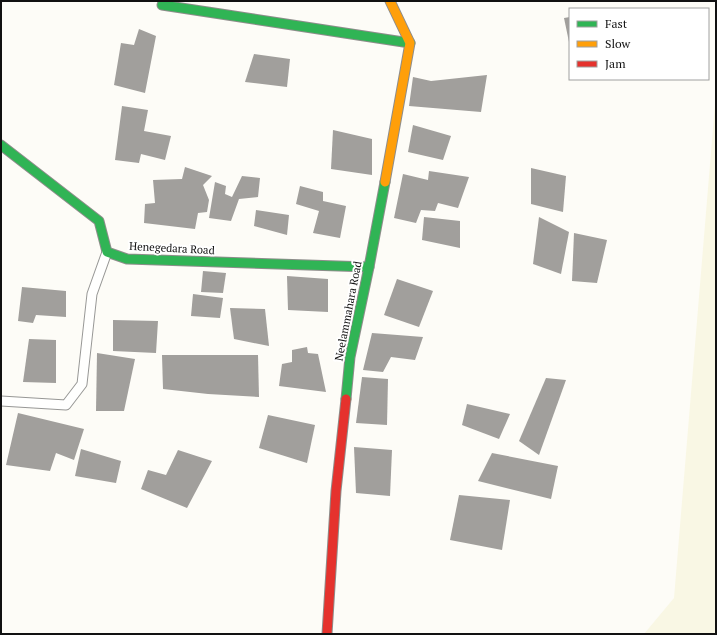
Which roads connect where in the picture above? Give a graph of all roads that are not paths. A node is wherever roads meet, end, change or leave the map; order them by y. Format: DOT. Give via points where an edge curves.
graph roads {
  1 [pos="390,1"];
  2 [pos="162,5"];
  3 [pos="410,43"];
  4 [pos="1,145"];
  5 [pos="107,252"];
  6 [pos="369,267"];
  7 [pos="1,401"];
  8 [pos="327,634"];
  1 -- 3 [label="street"];
  2 -- 3 [label="street"];
  3 -- 6 [label="street, Neelammahara Road"];
  4 -- 5 [label="street" via="99,221"];
  5 -- 6 [label="street, Henegedara Road" via="127,259"];
  5 -- 7 [label="lane" via="92,294 82,384 66,405"];
  6 -- 8 [label="street, Neelammahara Road" via="350,357 336,492"];
}
